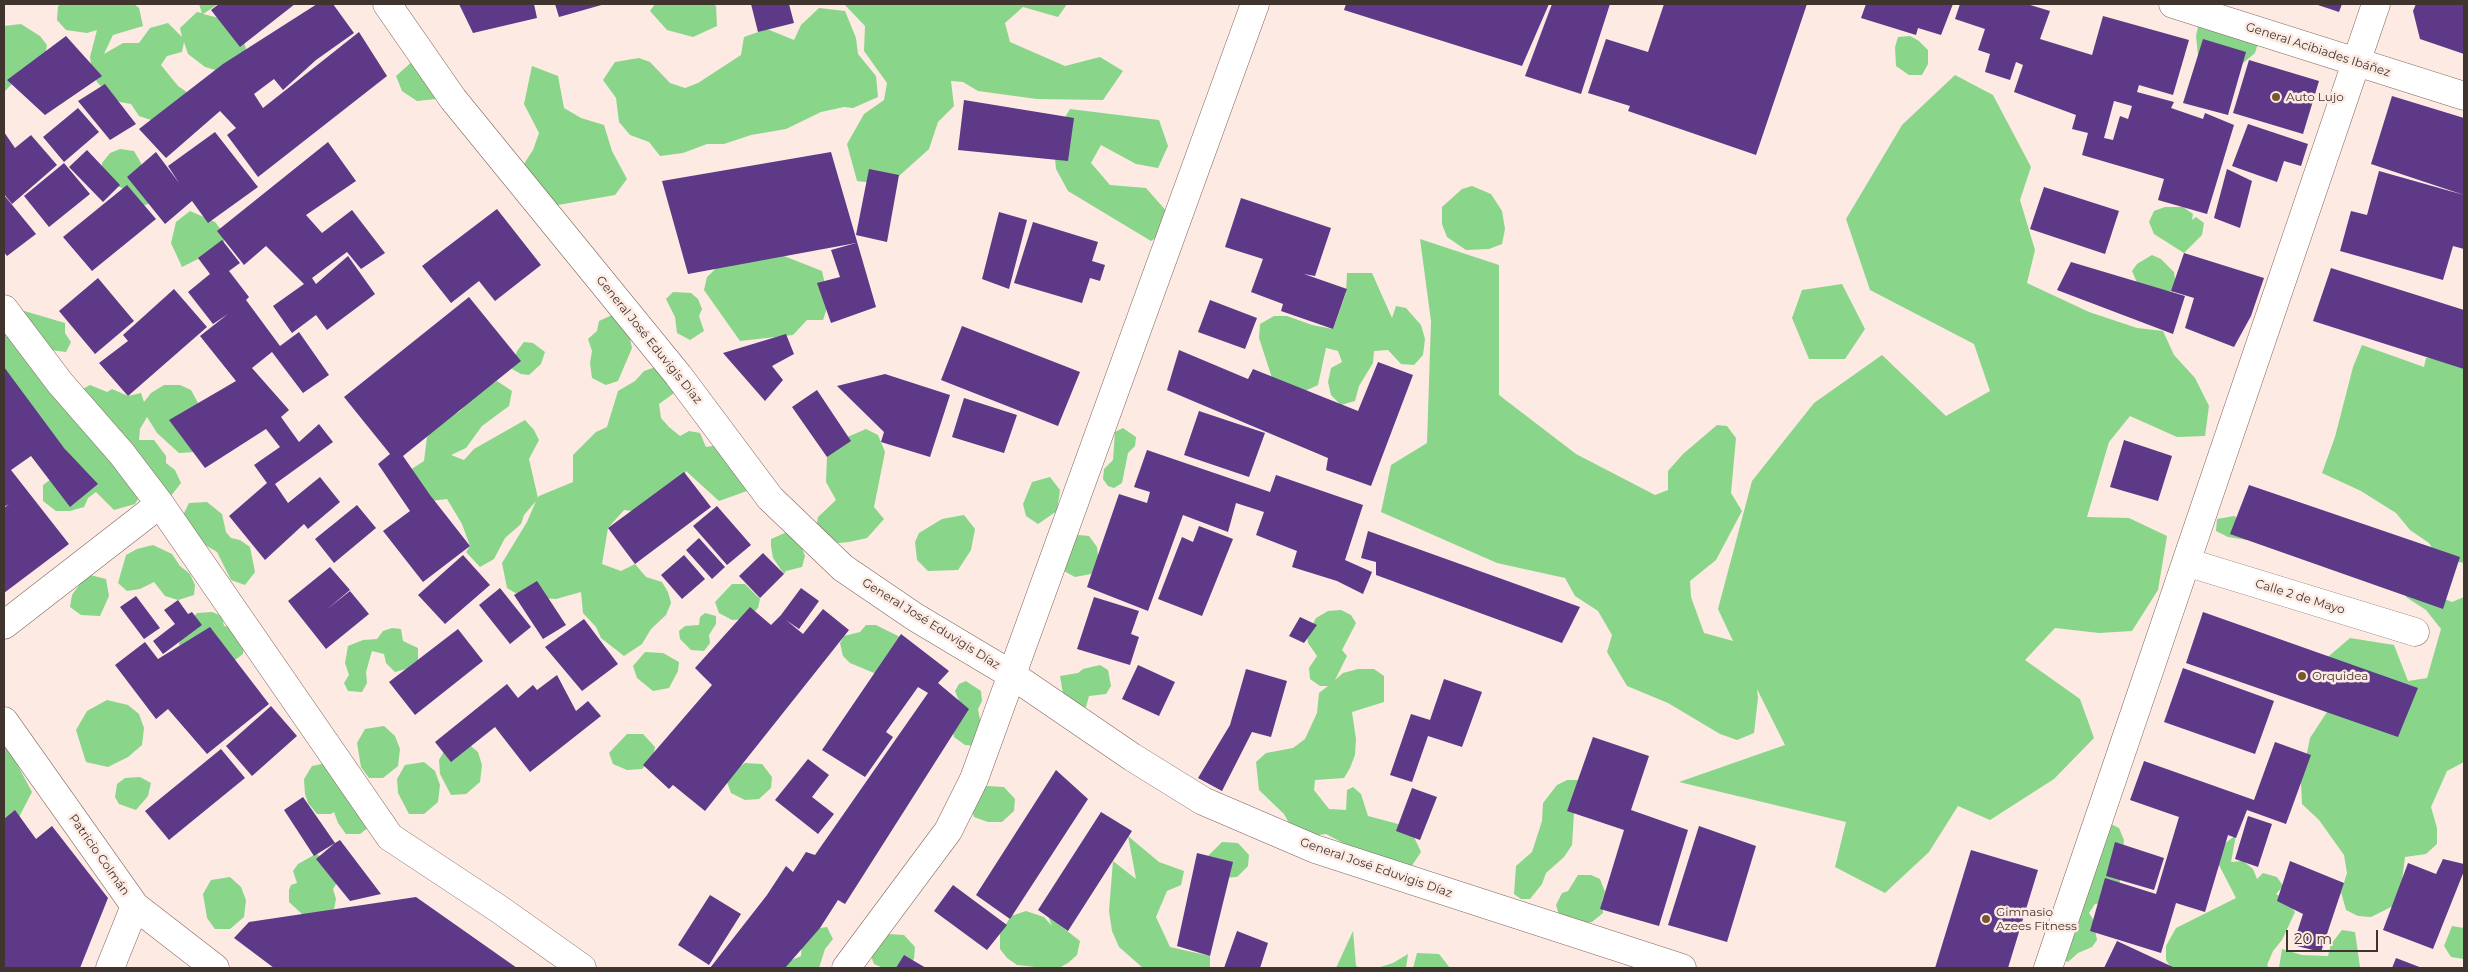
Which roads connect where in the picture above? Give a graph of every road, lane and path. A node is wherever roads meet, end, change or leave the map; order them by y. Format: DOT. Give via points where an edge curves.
graph roads {
  1 [pos="387,4"];
  2 [pos="1255,4"];
  3 [pos="2173,4"];
  4 [pos="2376,4"];
  5 [pos="2355,62"];
  6 [pos="2464,96"];
  7 [pos="4,309"];
  8 [pos="160,504"];
  9 [pos="2186,562"];
  10 [pos="4,625"];
  11 [pos="2415,632"];
  12 [pos="1012,674"];
  13 [pos="4,721"];
  14 [pos="135,906"];
  15 [pos="110,968"];
  16 [pos="216,968"];
  17 [pos="582,968"];
  18 [pos="846,968"];
  19 [pos="1682,968"];
  20 [pos="2048,968"];
  1 -- 12 [label="street, General José Eduvigis Díaz" via="453,99 678,375 770,498 843,568"];
  2 -- 12 [label="street"];
  3 -- 5 [label="street, General Acibiades Ibáñez"];
  4 -- 5 [label="street"];
  5 -- 6 [label="street, General Acibiades Ibáñez"];
  5 -- 9 [label="street"];
  7 -- 8 [label="street"];
  8 -- 10 [label="street"];
  8 -- 17 [label="street" via="390,837"];
  9 -- 11 [label="street, Calle 2 de Mayo"];
  9 -- 20 [label="street"];
  12 -- 18 [label="street" via="974,779 948,831"];
  12 -- 19 [label="street, General José Eduvigis Díaz" via="1079,722 1203,801 1315,849"];
  13 -- 14 [label="street, Patricio Colmán"];
  14 -- 15 [label="street"];
  14 -- 16 [label="street, Patricio Colmán"];
}
